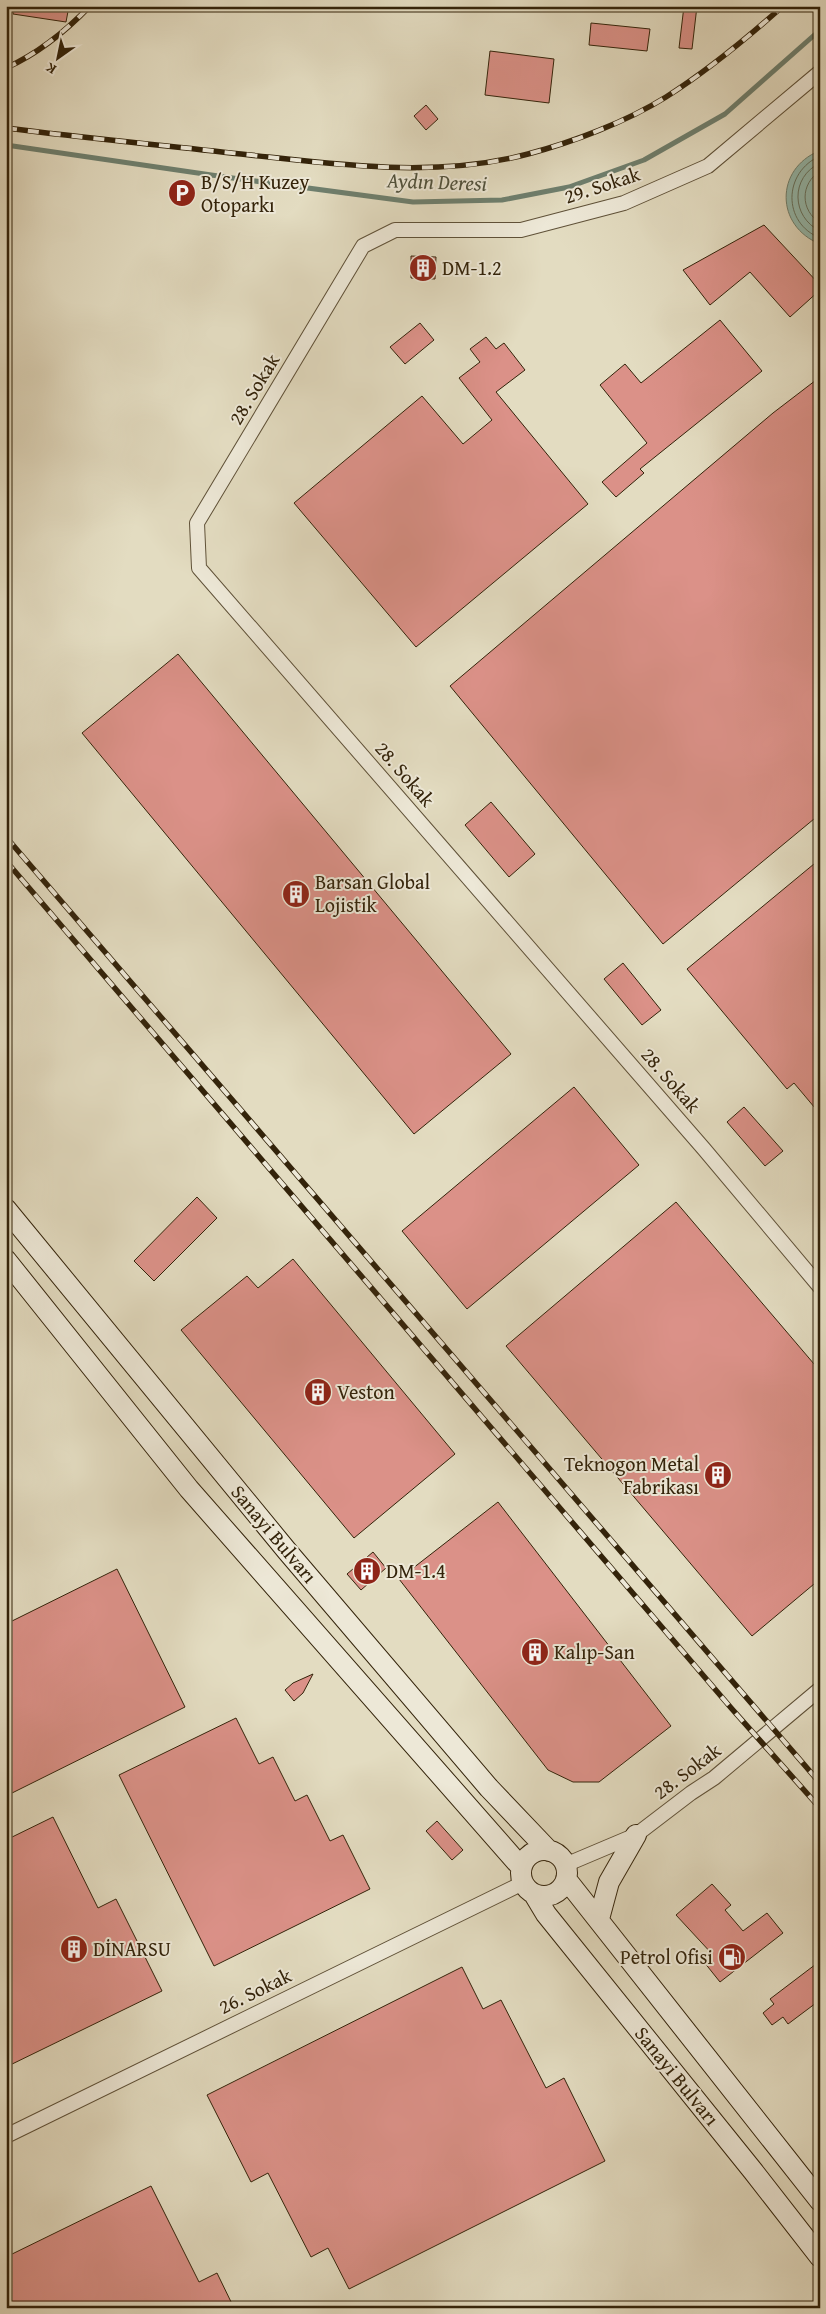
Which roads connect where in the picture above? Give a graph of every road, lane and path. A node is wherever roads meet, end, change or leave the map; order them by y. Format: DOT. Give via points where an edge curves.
graph roads {
  1 [pos="820,72"];
  2 [pos="363,246"];
  3 [pos="6,1209"];
  4 [pos="6,1260"];
  5 [pos="820,1288"];
  6 [pos="820,1689"];
  7 [pos="636,1835"];
  8 [pos="549,1850"];
  9 [pos="566,1872"];
  10 [pos="526,1882"];
  11 [pos="599,1919"];
  12 [pos="6,2136"];
  13 [pos="820,2201"];
  14 [pos="820,2257"];
  1 -- 2 [label="street, 29. Sokak" via="708,166 624,203 521,230 395,230"];
  2 -- 5 [label="street, 28. Sokak" via="197,523 199,568 704,1149"];
  3 -- 8 [label="main road, Sanayi Bulvarı" via="287,1551 489,1788"];
  4 -- 10 [label="main road, Sanayi Bulvarı" via="189,1488"];
  6 -- 7 [label="street, 28. Sokak" via="714,1778"];
  7 -- 9 [label="street, 28. Sokak"];
  7 -- 11 [label="main road" via="610,1882"];
  8 -- 9 [label="main road" via="556,1853"];
  8 -- 10 [label="main road" via="535,1851 524,1860"];
  9 -- 10 [label="main road" via="558,1892 550,1896"];
  9 -- 11 [label="main road, Sanayi Bulvarı"];
  10 -- 12 [label="street, 26. Sokak"];
  10 -- 14 [label="main road, Sanayi Bulvarı" via="546,1914"];
  11 -- 13 [label="main road, Sanayi Bulvarı"];
}
